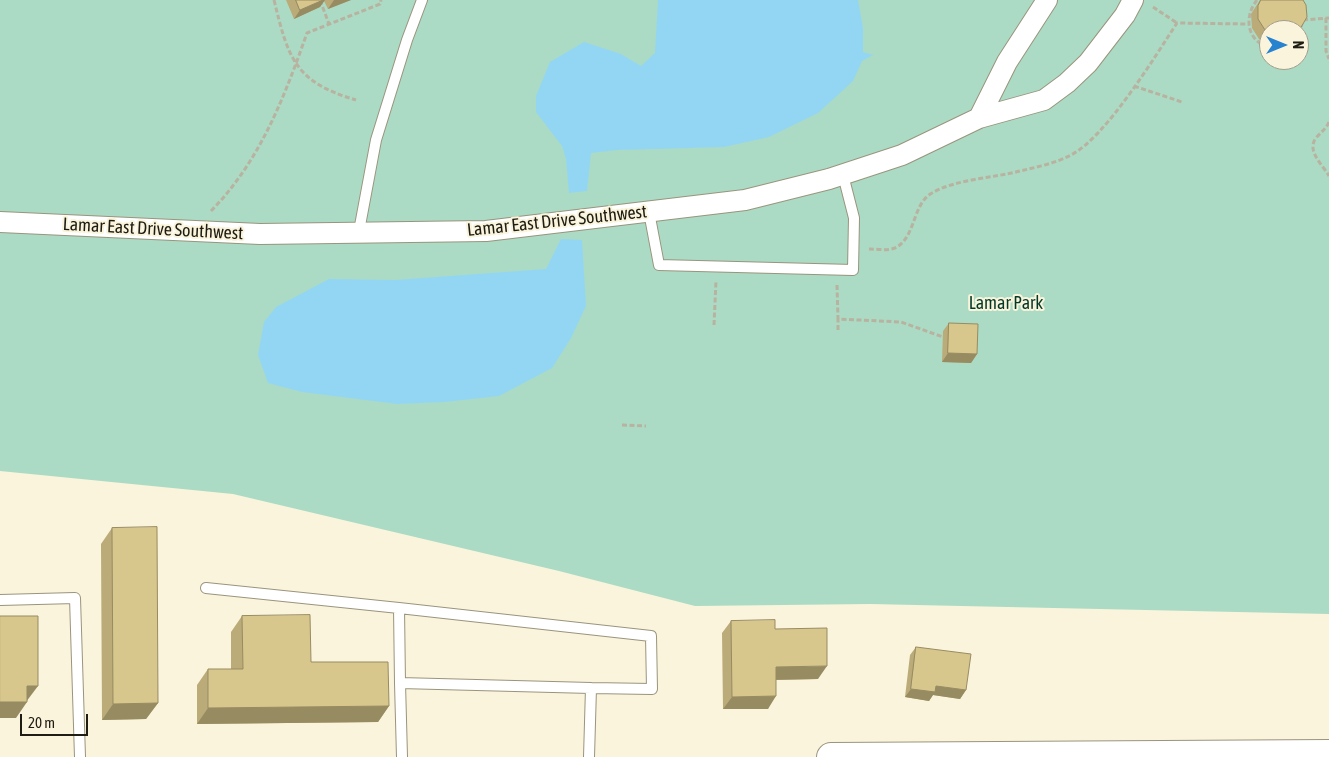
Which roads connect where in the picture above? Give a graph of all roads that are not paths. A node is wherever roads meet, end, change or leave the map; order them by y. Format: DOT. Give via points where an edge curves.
graph roads {
  1 [pos="422,0"];
  2 [pos="1047,0"];
  3 [pos="1136,6"];
  4 [pos="979,118"];
  5 [pos="843,175"];
  6 [pos="650,212"];
  7 [pos="0,222"];
  8 [pos="359,231"];
  9 [pos="206,588"];
  10 [pos="0,600"];
  11 [pos="399,608"];
  12 [pos="400,683"];
  13 [pos="591,688"];
  14 [pos="1314,755"];
  15 [pos="1112,756"];
  16 [pos="80,757"];
  17 [pos="402,757"];
  18 [pos="589,757"];
  19 [pos="831,757"];
  20 [pos="854,757"];
  1 -- 8 [label="lane" via="376,140"];
  2 -- 4 [label="street" via="1007,62"];
  3 -- 4 [label="street, Lamar East Drive Southwest" via="1088,62 1044,100"];
  4 -- 5 [label="street, Lamar East Drive Southwest" via="902,155"];
  5 -- 6 [label="street, Lamar East Drive Southwest" via="745,200"];
  5 -- 6 [label="lane" via="854,218 853,270 659,265"];
  6 -- 8 [label="street, Lamar East Drive Southwest" via="486,231"];
  7 -- 8 [label="street, Lamar East Drive Southwest" via="260,234"];
  9 -- 11 [label="lane"];
  10 -- 16 [label="lane" via="75,598"];
  11 -- 12 [label="lane"];
  11 -- 13 [label="lane" via="651,636 652,689"];
  12 -- 13 [label="lane"];
  12 -- 17 [label="lane"];
  13 -- 18 [label="lane"];
  14 -- 15 [label="main road"];
  15 -- 20 [label="main road"];
  19 -- 20 [label="main road"];
}
